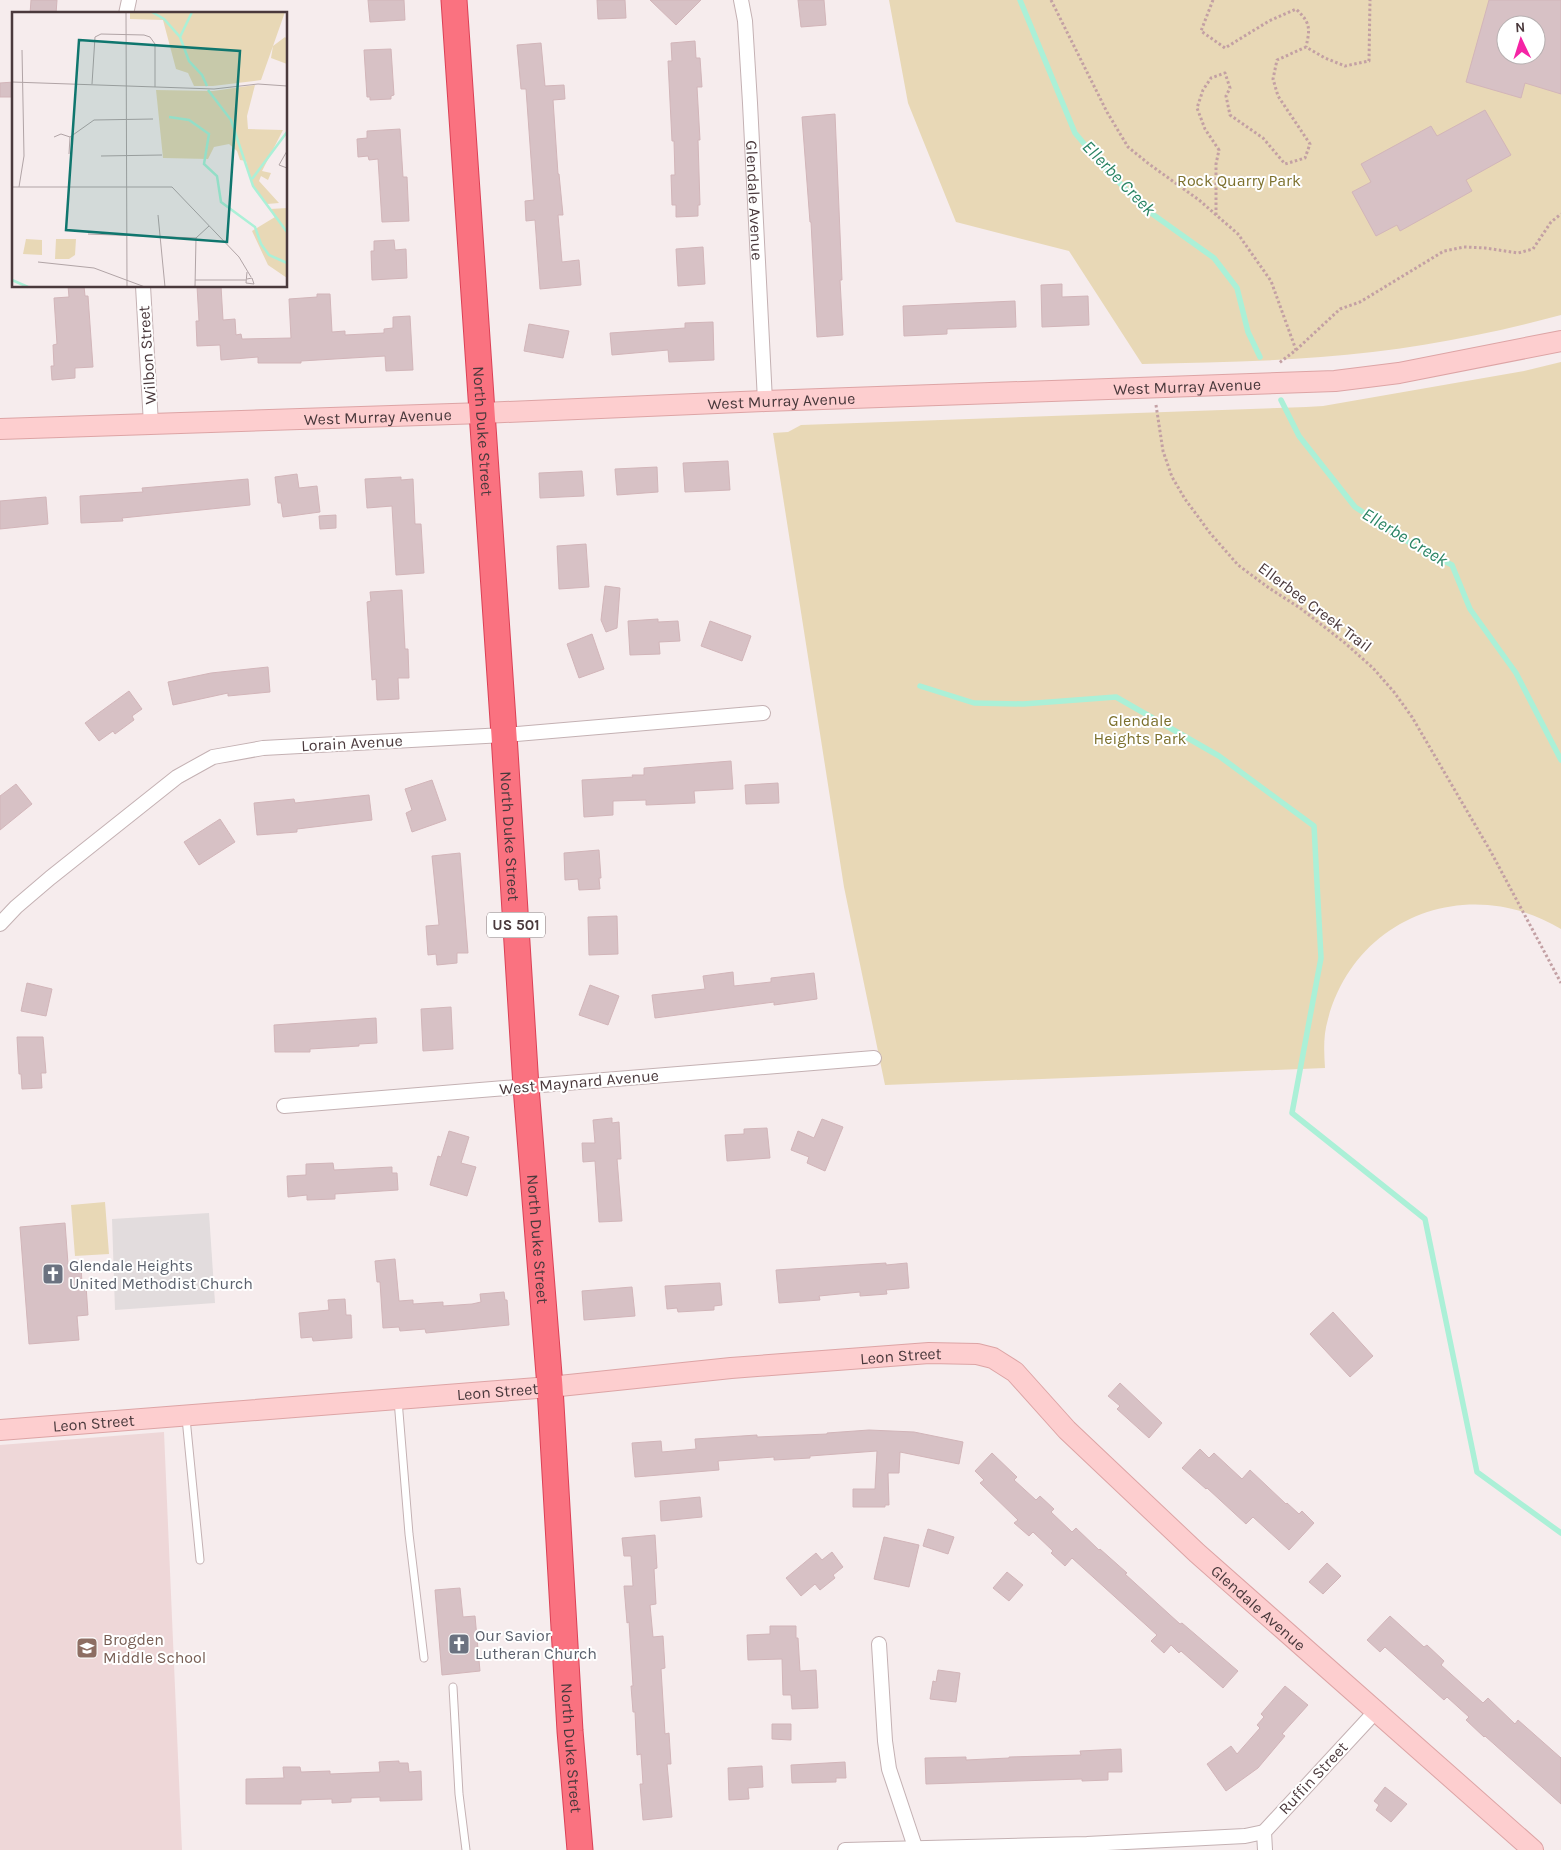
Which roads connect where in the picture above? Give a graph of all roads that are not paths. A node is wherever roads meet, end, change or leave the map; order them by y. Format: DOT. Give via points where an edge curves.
graph roads {
  1 [pos="454,0"];
  2 [pos="741,0"];
  3 [pos="143,288"];
  4 [pos="1561,341"];
  5 [pos="765,401"];
  6 [pos="483,413"];
  7 [pos="151,424"];
  8 [pos="0,429"];
  9 [pos="763,713"];
  10 [pos="504,735"];
  11 [pos="0,924"];
  12 [pos="874,1058"];
  13 [pos="526,1087"];
  14 [pos="284,1106"];
  15 [pos="992,1358"];
  16 [pos="550,1387"];
  17 [pos="398,1398"];
  18 [pos="186,1415"];
  19 [pos="0,1430"];
  20 [pos="200,1560"];
  21 [pos="879,1644"];
  22 [pos="424,1658"];
  23 [pos="453,1688"];
  24 [pos="1375,1712"];
  25 [pos="1264,1832"];
  26 [pos="916,1849"];
  27 [pos="466,1850"];
  28 [pos="580,1850"];
  29 [pos="845,1850"];
  30 [pos="1264,1850"];
  31 [pos="1534,1850"];
  1 -- 6 [label="highway, North Duke Street / US 501"];
  2 -- 5 [label="street, Glendale Avenue" via="751,112"];
  3 -- 7 [label="street, Wilbon Street"];
  4 -- 5 [label="street, West Murray Avenue" via="1399,373 1334,381"];
  5 -- 6 [label="street, West Murray Avenue"];
  6 -- 7 [label="street, West Murray Avenue"];
  6 -- 10 [label="highway, North Duke Street / US 501"];
  7 -- 8 [label="street, West Murray Avenue"];
  9 -- 10 [label="street, Lorain Avenue"];
  10 -- 11 [label="street, Lorain Avenue" via="263,748 214,757 177,777 50,878"];
  10 -- 13 [label="highway, North Duke Street / US 501"];
  12 -- 13 [label="street, West Maynard Avenue"];
  13 -- 14 [label="street, West Maynard Avenue"];
  13 -- 16 [label="highway, North Duke Street / US 501"];
  15 -- 16 [label="street, Leon Street" via="961,1353 919,1354 731,1368"];
  15 -- 24 [label="street, Glendale Avenue" via="1020,1376 1067,1430 1197,1553"];
  16 -- 17 [label="street, Leon Street"];
  16 -- 28 [label="highway, North Duke Street / US 501"];
  17 -- 18 [label="street, Leon Street"];
  17 -- 22 [label="lane" via="409,1534"];
  18 -- 19 [label="street, Leon Street"];
  18 -- 20 [label="lane"];
  21 -- 26 [label="street" via="889,1769"];
  23 -- 27 [label="lane"];
  24 -- 25 [label="street, Ruffin Street"];
  24 -- 31 [label="street, Glendale Avenue"];
  25 -- 26 [label="street" via="1245,1836"];
  25 -- 30 [label="street"];
  26 -- 29 [label="street"];
}
